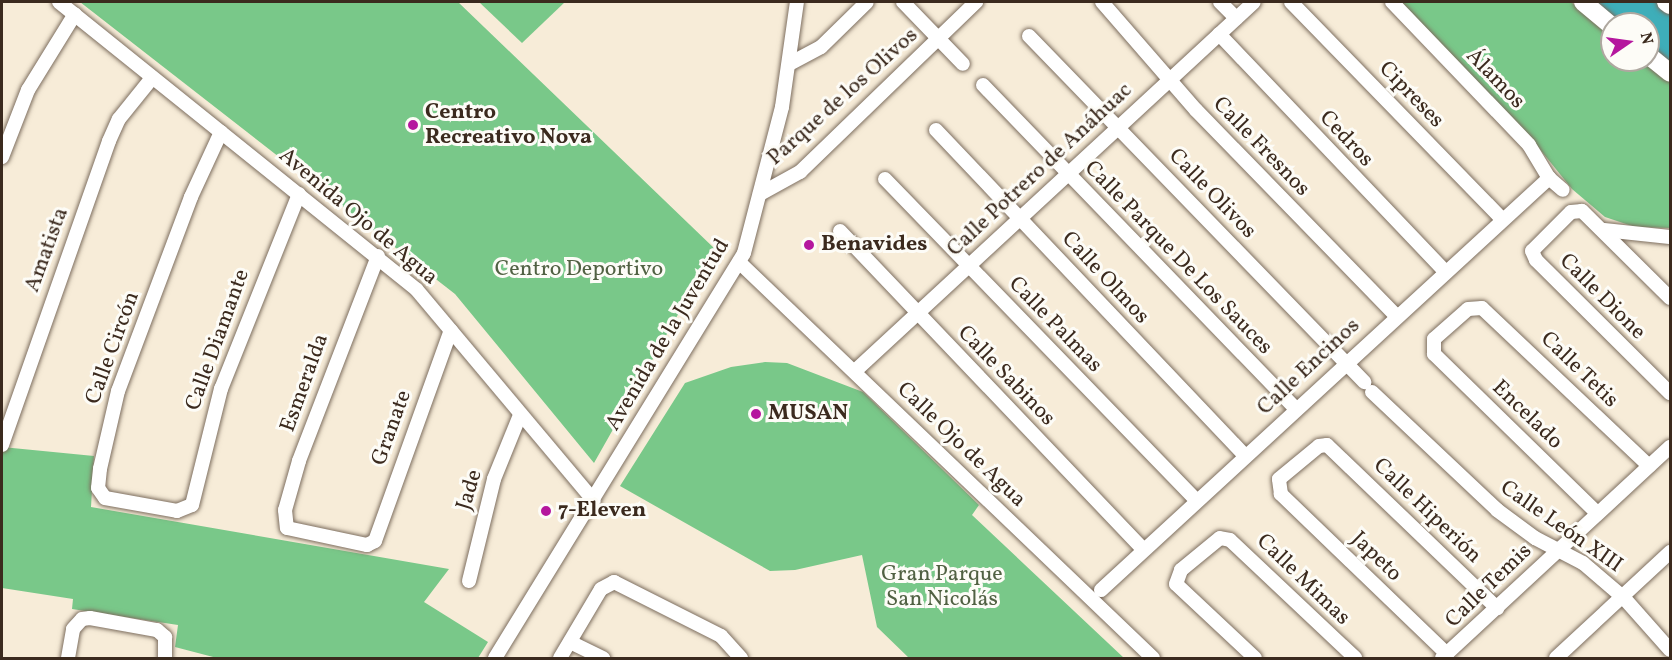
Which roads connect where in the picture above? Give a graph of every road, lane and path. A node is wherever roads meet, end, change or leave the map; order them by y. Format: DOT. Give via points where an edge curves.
graph roads {
  1 [pos="59,2"];
  2 [pos="796,2"];
  3 [pos="867,2"];
  4 [pos="903,2"];
  5 [pos="976,2"];
  6 [pos="1102,2"];
  7 [pos="1220,2"];
  8 [pos="1254,2"];
  9 [pos="1291,2"];
  10 [pos="1392,2"];
  11 [pos="1583,2"];
  12 [pos="1666,2"];
  13 [pos="1671,5"];
  14 [pos="75,14"];
  15 [pos="1600,16"];
  16 [pos="1236,18"];
  17 [pos="1219,34"];
  18 [pos="1029,36"];
  19 [pos="938,39"];
  20 [pos="791,63"];
  21 [pos="963,64"];
  22 [pos="152,78"];
  23 [pos="1169,80"];
  24 [pos="983,85"];
  25 [pos="1118,127"];
  26 [pos="936,129"];
  27 [pos="221,132"];
  28 [pos="2,157"];
  29 [pos="1066,174"];
  30 [pos="1548,178"];
  31 [pos="885,179"];
  32 [pos="1563,190"];
  33 [pos="299,194"];
  34 [pos="760,194"];
  35 [pos="1019,218"];
  36 [pos="1501,218"];
  37 [pos="1604,230"];
  38 [pos="840,231"];
  39 [pos="1671,237"];
  40 [pos="378,256"];
  41 [pos="739,262"];
  42 [pos="967,265"];
  43 [pos="1444,270"];
  44 [pos="1671,298"];
  45 [pos="916,313"];
  46 [pos="1396,316"];
  47 [pos="451,330"];
  48 [pos="1431,346"];
  49 [pos="1345,362"];
  50 [pos="855,370"];
  51 [pos="1368,387"];
  52 [pos="1671,393"];
  53 [pos="1295,408"];
  54 [pos="520,415"];
  55 [pos="2,445"];
  56 [pos="1671,447"];
  57 [pos="1244,456"];
  58 [pos="1649,466"];
  59 [pos="1278,488"];
  60 [pos="1196,500"];
  61 [pos="594,501"];
  62 [pos="192,505"];
  63 [pos="1598,513"];
  64 [pos="375,541"];
  65 [pos="1143,549"];
  66 [pos="1558,549"];
  67 [pos="1671,552"];
  68 [pos="469,581"];
  69 [pos="1101,590"];
  70 [pos="1624,598"];
  71 [pos="1497,608"];
  72 [pos="570,642"];
  73 [pos="1671,650"];
  74 [pos="1444,656"];
  75 [pos="68,658"];
  76 [pos="165,658"];
  77 [pos="496,658"];
  78 [pos="560,658"];
  79 [pos="603,658"];
  80 [pos="741,658"];
  81 [pos="1153,658"];
  82 [pos="1255,658"];
  83 [pos="1354,658"];
  84 [pos="1556,658"];
  1 -- 14 [label="street, Avenida Ojo de Agua"];
  2 -- 20 [label="street, Avenida de la Juventud"];
  3 -- 20 [label="street" via="820,47"];
  4 -- 19 [label="street"];
  5 -- 19 [label="street, Parque de los Olivos"];
  6 -- 23 [label="street, Calle Fresnos"];
  7 -- 16 [label="street"];
  8 -- 16 [label="street, Calle Potrero de Anáhuac"];
  9 -- 36 [label="street, Cipreses"];
  10 -- 30 [label="street, Álamos" via="1528,145"];
  11 -- 15 [label="main road"];
  12 -- 13 [label="main road"];
  14 -- 22 [label="street, Avenida Ojo de Agua"];
  14 -- 28 [label="street" via="28,90"];
  16 -- 17 [label="street, Calle Potrero de Anáhuac"];
  17 -- 23 [label="street, Calle Potrero de Anáhuac"];
  17 -- 43 [label="street, Cedros"];
  18 -- 25 [label="street, Calle Olivos"];
  19 -- 21 [label="street"];
  19 -- 34 [label="street, Parque de los Olivos" via="800,171"];
  20 -- 34 [label="street, Avenida de la Juventud"];
  22 -- 27 [label="street, Avenida Ojo de Agua"];
  22 -- 55 [label="street, Amatista" via="119,119 109,141"];
  23 -- 25 [label="street, Calle Potrero de Anáhuac"];
  23 -- 46 [label="street, Calle Fresnos"];
  24 -- 29 [label="street, Calle Parque De Los Sauces"];
  25 -- 29 [label="street, Calle Potrero de Anáhuac"];
  25 -- 49 [label="street, Calle Olivos"];
  26 -- 35 [label="street, Calle Olmos"];
  27 -- 33 [label="street, Avenida Ojo de Agua"];
  27 -- 62 [label="street, Calle Circón" via="191,197 121,382 108,424 98,488 114,501 177,511"];
  29 -- 35 [label="street, Calle Potrero de Anáhuac"];
  29 -- 53 [label="street, Calle Parque De Los Sauces"];
  30 -- 32 [label="street, Álamos"];
  30 -- 36 [label="street, Calle Encinos"];
  31 -- 42 [label="street, Calle Palmas"];
  33 -- 40 [label="street, Avenida Ojo de Agua"];
  33 -- 62 [label="street, Calle Diamante" via="221,389"];
  34 -- 41 [label="street, Avenida de la Juventud"];
  35 -- 42 [label="street, Calle Potrero de Anáhuac"];
  35 -- 57 [label="street, Calle Olmos"];
  36 -- 43 [label="street, Calle Encinos"];
  37 -- 39 [label="street"];
  37 -- 44 [label="street"];
  37 -- 52 [label="street, Calle Dione" via="1578,210 1552,230 1532,254"];
  38 -- 45 [label="street, Calle Sabinos"];
  40 -- 47 [label="street, Avenida Ojo de Agua" via="417,290"];
  40 -- 64 [label="street, Esmeralda" via="299,461 285,510 287,528 367,545"];
  41 -- 50 [label="street, Calle Ojo de Agua"];
  41 -- 61 [label="street, Avenida de la Juventud"];
  42 -- 45 [label="street, Calle Potrero de Anáhuac"];
  42 -- 60 [label="street, Calle Palmas"];
  43 -- 46 [label="street, Calle Encinos"];
  45 -- 50 [label="street, Calle Potrero de Anáhuac"];
  45 -- 65 [label="street, Calle Sabinos"];
  46 -- 49 [label="street, Calle Encinos"];
  47 -- 54 [label="street, Avenida Ojo de Agua"];
  47 -- 64 [label="street, Granate"];
  48 -- 58 [label="street, Calle Tetis" via="1468,309 1477,307"];
  48 -- 63 [label="street, Encelado" via="1434,354"];
  49 -- 51 [label="street, Calle Olivos"];
  49 -- 53 [label="street, Calle Encinos"];
  50 -- 81 [label="street, Calle Ojo de Agua"];
  51 -- 66 [label="street, Calle León XIII" via="1497,510 1535,538"];
  53 -- 57 [label="street, Calle Encinos"];
  54 -- 61 [label="street, Avenida Ojo de Agua"];
  54 -- 68 [label="street, Jade" via="494,479"];
  56 -- 58 [label="street, Calle Temis"];
  57 -- 60 [label="street, Calle Encinos"];
  58 -- 63 [label="street, Calle Temis"];
  59 -- 71 [label="street, Calle Hiperión" via="1280,479 1319,446 1327,445"];
  59 -- 74 [label="street, Japeto"];
  60 -- 65 [label="street, Calle Encinos"];
  61 -- 77 [label="street, Avenida de la Juventud"];
  63 -- 66 [label="street, Calle Temis"];
  65 -- 69 [label="street, Calle Encinos"];
  66 -- 70 [label="street, Calle León XIII" via="1583,563"];
  66 -- 71 [label="street, Calle Temis"];
  67 -- 70 [label="street"];
  70 -- 73 [label="street, Calle León XIII"];
  70 -- 84 [label="street"];
  71 -- 74 [label="street, Calle Temis"];
  72 -- 78 [label="street"];
  72 -- 79 [label="street"];
  72 -- 80 [label="street" via="609,582 618,583 721,636"];
  75 -- 76 [label="street" via="73,629 82,619 157,630 165,637"];
  82 -- 83 [label="street, Calle Mimas" via="1179,588 1176,579 1220,538 1230,540"];
}
